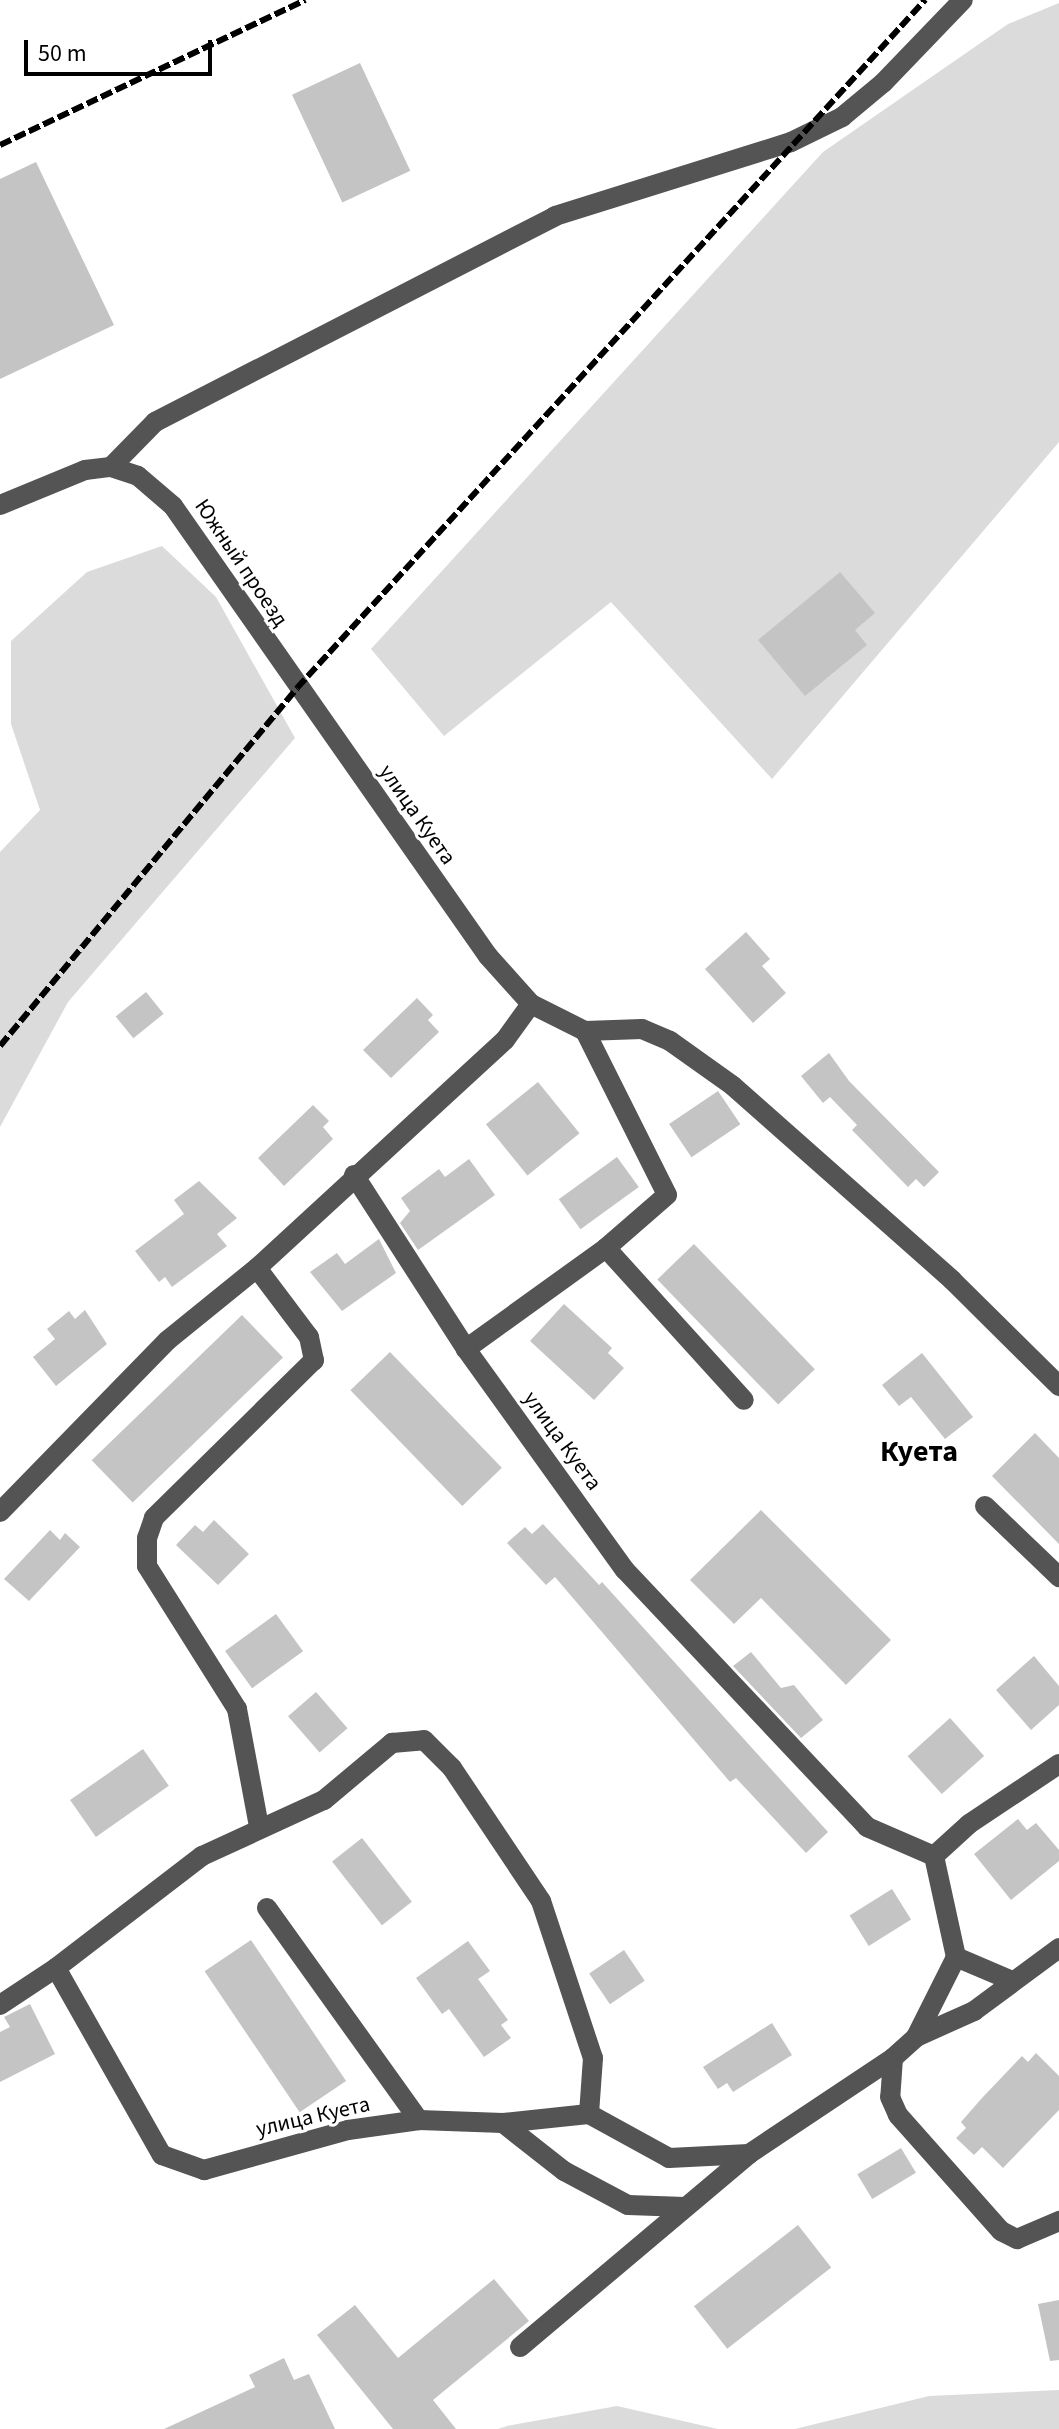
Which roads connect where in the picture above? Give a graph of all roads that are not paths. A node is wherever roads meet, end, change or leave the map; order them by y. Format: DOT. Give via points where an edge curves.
graph roads {
  1 [pos="963,0"];
  2 [pos="111,467"];
  3 [pos="0,505"];
  4 [pos="297,688"];
  5 [pos="531,1004"];
  6 [pos="585,1031"];
  7 [pos="354,1175"];
  8 [pos="606,1248"];
  9 [pos="257,1268"];
  10 [pos="466,1349"];
  11 [pos="1059,1386"];
  12 [pos="744,1400"];
  13 [pos="985,1506"];
  14 [pos="0,1512"];
  15 [pos="1059,1577"];
  16 [pos="1059,1764"];
  17 [pos="259,1826"];
  18 [pos="934,1856"];
  19 [pos="267,1908"];
  20 [pos="1059,1948"];
  21 [pos="956,1957"];
  22 [pos="56,1968"];
  23 [pos="1010,1980"];
  24 [pos="0,2005"];
  25 [pos="916,2037"];
  26 [pos="893,2058"];
  27 [pos="589,2114"];
  28 [pos="419,2120"];
  29 [pos="503,2123"];
  30 [pos="749,2154"];
  31 [pos="685,2207"];
  32 [pos="1059,2221"];
  33 [pos="520,2347"];
  1 -- 2 [label="street" via="883,83 842,117 791,142 555,216 155,422"];
  2 -- 3 [label="street" via="85,470"];
  2 -- 4 [label="street, Южный проезд" via="138,476 173,506"];
  4 -- 5 [label="street, улица Куета" via="488,956"];
  5 -- 6 [label="street, улица Куета"];
  5 -- 7 [label="street" via="505,1040"];
  6 -- 8 [label="street" via="667,1195"];
  6 -- 11 [label="street, улица Куета" via="642,1029 670,1041 733,1086 952,1280"];
  7 -- 9 [label="street"];
  7 -- 10 [label="street, улица Куета"];
  8 -- 10 [label="street"];
  8 -- 12 [label="street"];
  9 -- 14 [label="street" via="168,1340"];
  9 -- 17 [label="street" via="309,1337 314,1360 154,1518 147,1538 147,1566 237,1709"];
  10 -- 18 [label="street, улица Куета" via="625,1570 867,1827"];
  13 -- 15 [label="street"];
  16 -- 18 [label="street" via="969,1824"];
  17 -- 22 [label="street" via="202,1856"];
  17 -- 27 [label="street" via="324,1800 392,1743 424,1740 452,1768 541,1901 593,2058"];
  18 -- 21 [label="street"];
  19 -- 28 [label="street"];
  20 -- 23 [label="street"];
  21 -- 23 [label="street"];
  21 -- 25 [label="street"];
  22 -- 24 [label="street"];
  22 -- 28 [label="street, улица Куета" via="162,2155 204,2170 348,2130"];
  23 -- 25 [label="street" via="974,2011"];
  25 -- 26 [label="street"];
  26 -- 30 [label="street"];
  26 -- 32 [label="street" via="890,2097 898,2115 1001,2231 1017,2239"];
  27 -- 29 [label="street, улица Куета"];
  27 -- 30 [label="street" via="669,2158"];
  28 -- 29 [label="street, улица Куета"];
  29 -- 31 [label="street" via="564,2171 628,2205"];
  30 -- 31 [label="street"];
  31 -- 33 [label="street"];
}
